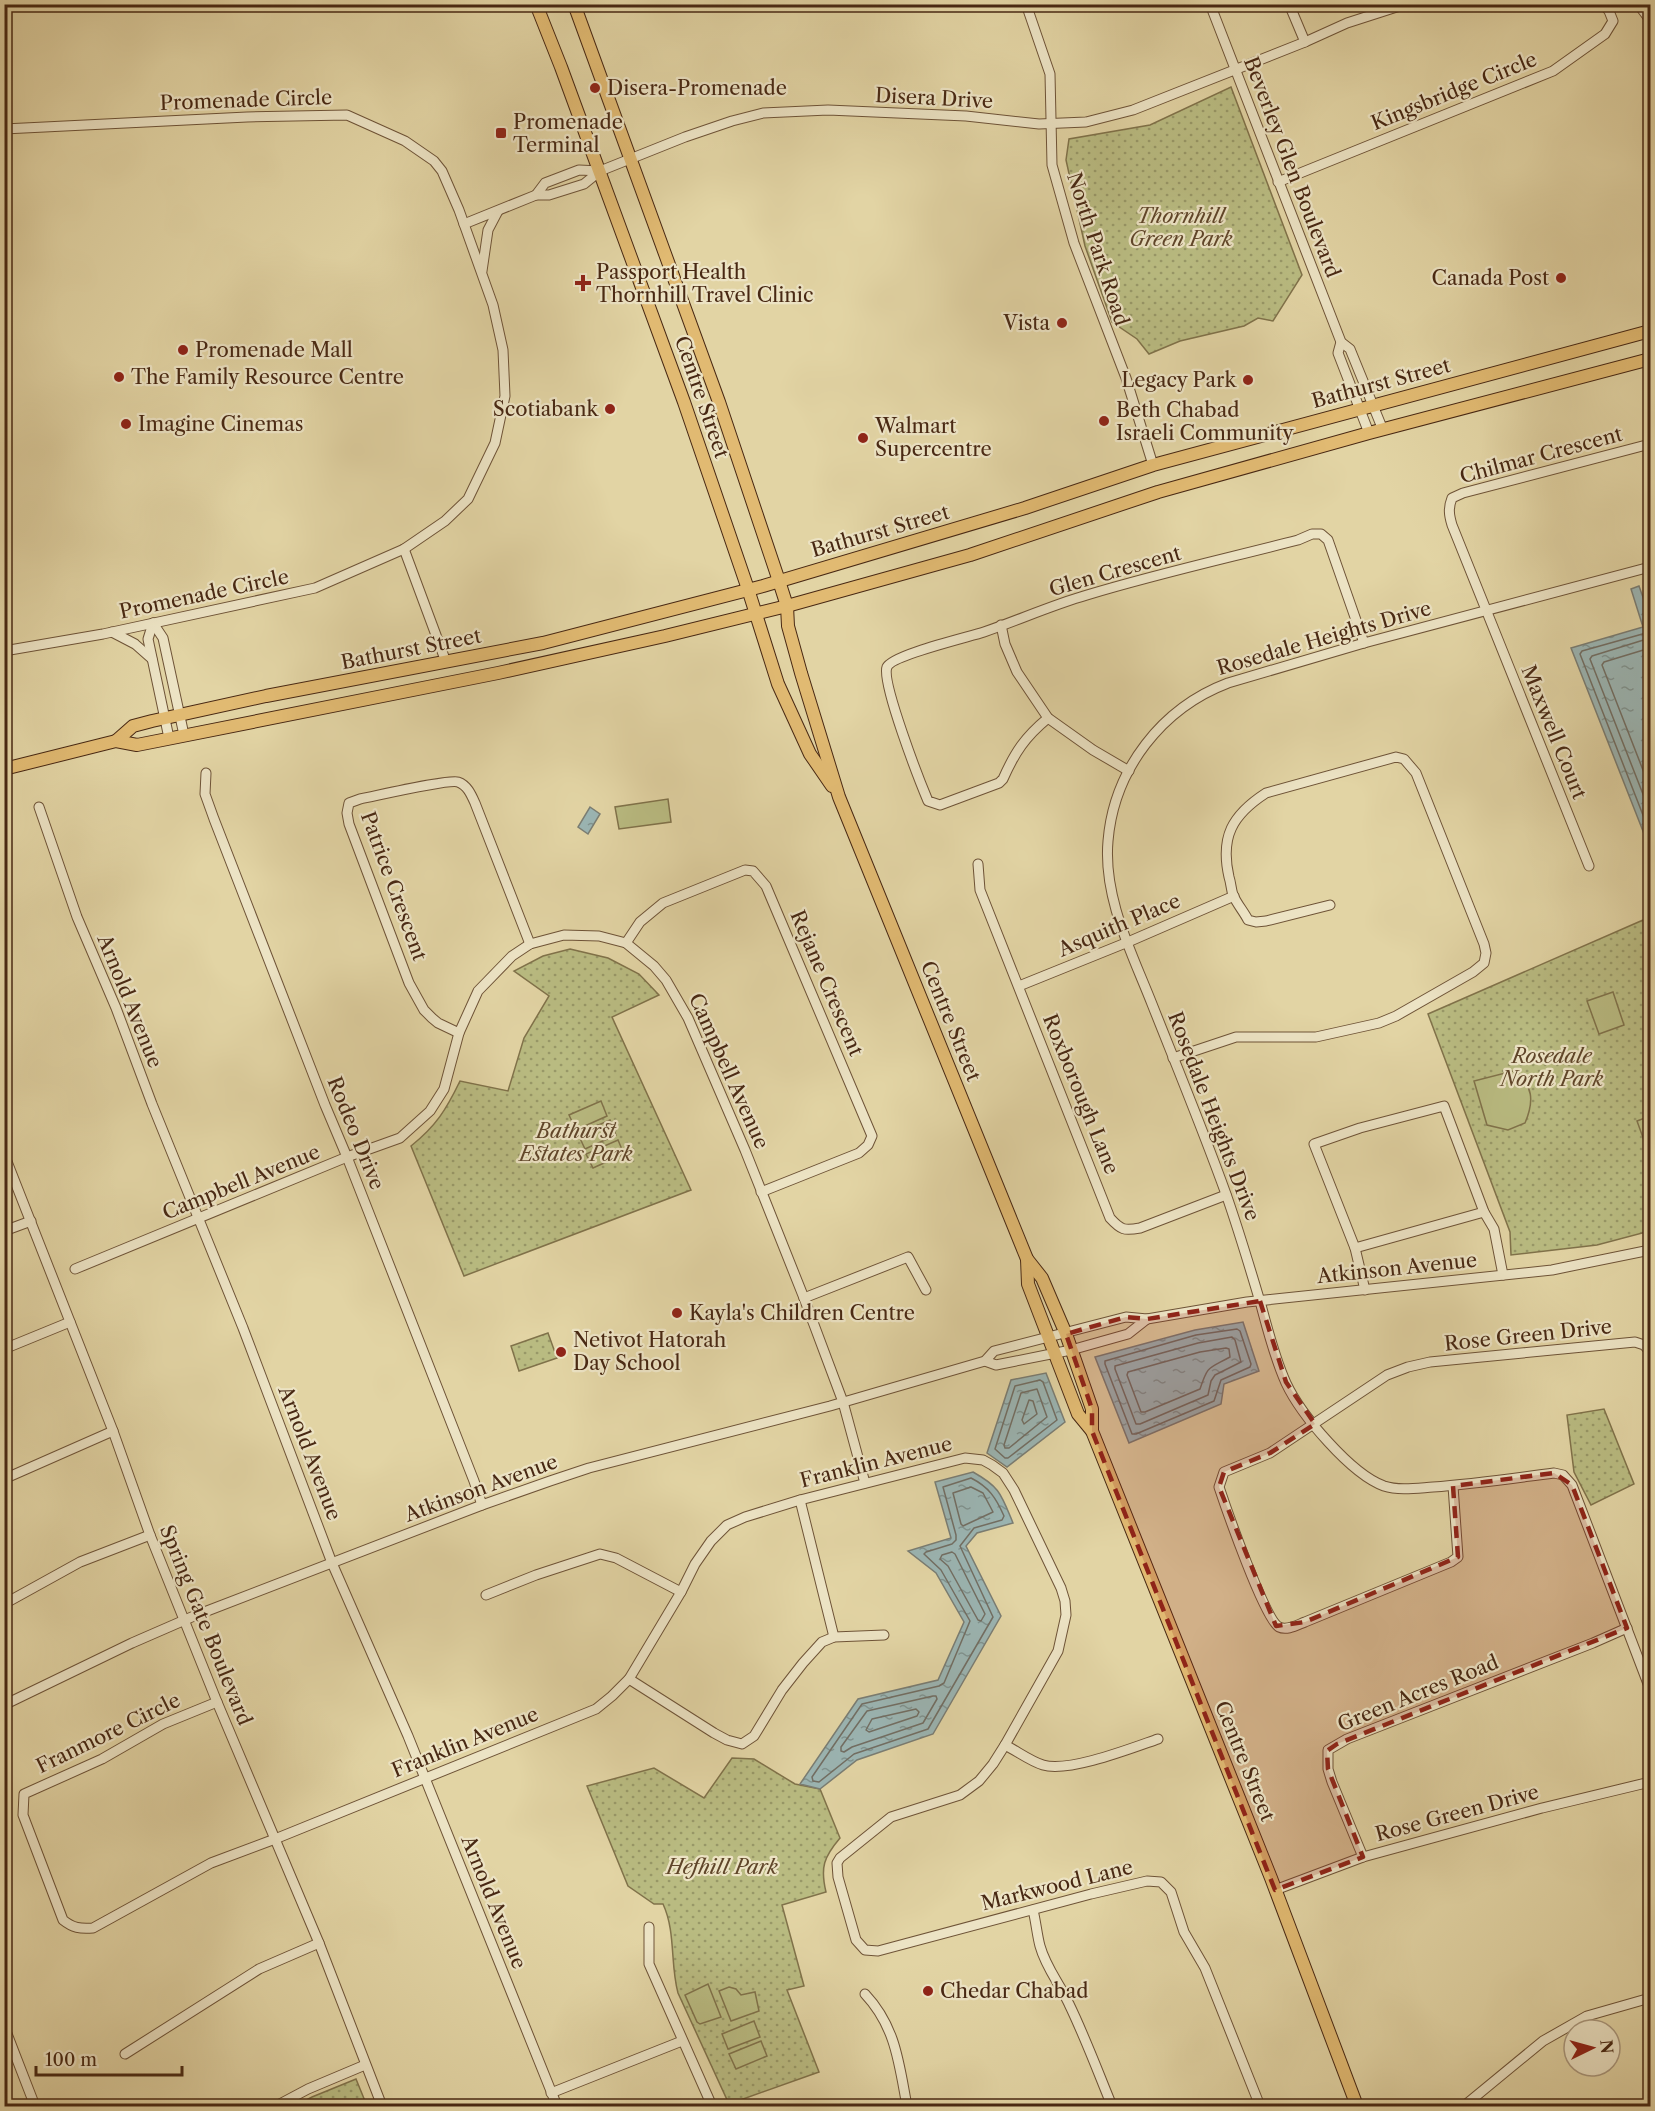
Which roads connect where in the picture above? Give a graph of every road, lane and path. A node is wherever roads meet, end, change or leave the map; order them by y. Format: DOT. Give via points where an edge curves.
graph roads {
  1 [pos="536,4"];
  2 [pos="574,4"];
  3 [pos="1026,4"];
  4 [pos="1210,4"];
  5 [pos="1288,4"];
  6 [pos="1406,4"];
  7 [pos="1603,4"];
  8 [pos="1638,4"];
  9 [pos="1650,20"];
  10 [pos="1305,42"];
  11 [pos="1236,69"];
  12 [pos="1050,124"];
  13 [pos="4,129"];
  14 [pos="630,160"];
  15 [pos="600,171"];
  16 [pos="1278,182"];
  17 [pos="536,195"];
  18 [pos="498,211"];
  19 [pos="464,224"];
  20 [pos="482,273"];
  21 [pos="1650,331"];
  22 [pos="1341,342"];
  23 [pos="1650,359"];
  24 [pos="1374,406"];
  25 [pos="1360,409"];
  26 [pos="1383,430"];
  27 [pos="1369,433"];
  28 [pos="1650,444"];
  29 [pos="1154,465"];
  30 [pos="404,549"];
  31 [pos="1650,567"];
  32 [pos="779,581"];
  33 [pos="748,589"];
  34 [pos="787,606"];
  35 [pos="1486,611"];
  36 [pos="756,613"];
  37 [pos="153,623"];
  38 [pos="1001,625"];
  39 [pos="112,632"];
  40 [pos="1364,643"];
  41 [pos="4,651"];
  42 [pos="152,659"];
  43 [pos="446,662"];
  44 [pos="180,715"];
  45 [pos="165,718"];
  46 [pos="1048,718"];
  47 [pos="184,735"];
  48 [pos="169,738"];
  49 [pos="116,741"];
  50 [pos="4,769"];
  51 [pos="1129,771"];
  52 [pos="206,773"];
  53 [pos="839,797"];
  54 [pos="39,807"];
  55 [pos="978,864"];
  56 [pos="1589,866"];
  57 [pos="1234,896"];
  58 [pos="1330,905"];
  59 [pos="1128,942"];
  60 [pos="626,943"];
  61 [pos="530,944"];
  62 [pos="1019,986"];
  63 [pos="459,1033"];
  64 [pos="1173,1058"];
  65 [pos="4,1154"];
  66 [pos="347,1157"];
  67 [pos="761,1192"];
  68 [pos="1226,1194"];
  69 [pos="1484,1212"];
  70 [pos="199,1218"];
  71 [pos="31,1221"];
  72 [pos="4,1232"];
  73 [pos="1355,1248"];
  74 [pos="1650,1250"];
  75 [pos="1027,1259"];
  76 [pos="75,1269"];
  77 [pos="1503,1275"];
  78 [pos="926,1290"];
  79 [pos="1365,1290"];
  80 [pos="804,1298"];
  81 [pos="1260,1301"];
  82 [pos="1147,1319"];
  83 [pos="70,1322"];
  84 [pos="1066,1334"];
  85 [pos="1049,1338"];
  86 [pos="4,1349"];
  87 [pos="1071,1350"];
  88 [pos="1650,1352"];
  89 [pos="1055,1353"];
  90 [pos="985,1361"];
  91 [pos="843,1402"];
  92 [pos="1315,1424"];
  93 [pos="113,1431"];
  94 [pos="1092,1431"];
  95 [pos="4,1479"];
  96 [pos="865,1483"];
  97 [pos="1453,1486"];
  98 [pos="800,1500"];
  99 [pos="482,1505"];
  100 [pos="150,1535"];
  101 [pos="332,1563"];
  102 [pos="681,1593"];
  103 [pos="486,1595"];
  104 [pos="4,1604"];
  105 [pos="184,1620"];
  106 [pos="1627,1628"];
  107 [pos="884,1635"];
  108 [pos="834,1637"];
  109 [pos="628,1679"];
  110 [pos="1650,1689"];
  111 [pos="217,1702"];
  112 [pos="6,1704"];
  113 [pos="1158,1739"];
  114 [pos="1005,1745"];
  115 [pos="424,1777"];
  116 [pos="1650,1782"];
  117 [pos="275,1839"];
  118 [pos="1363,1857"];
  119 [pos="1275,1890"];
  120 [pos="1033,1910"];
  121 [pos="649,1927"];
  122 [pos="319,1943"];
  123 [pos="862,1948"];
  124 [pos="865,1994"];
  125 [pos="1650,1998"];
  126 [pos="4,2026"];
  127 [pos="682,2041"];
  128 [pos="125,2054"];
  129 [pos="365,2065"];
  130 [pos="551,2093"];
  131 [pos="35,2106"];
  132 [pos="276,2106"];
  133 [pos="382,2106"];
  134 [pos="556,2106"];
  135 [pos="712,2106"];
  136 [pos="907,2106"];
  137 [pos="1112,2106"];
  138 [pos="1260,2106"];
  139 [pos="1357,2106"];
  140 [pos="1464,2106"];
  1 -- 15 [label="main road, Centre Street"];
  2 -- 14 [label="main road, Centre Street"];
  3 -- 12 [label="street, North Park Road" via="1050,74"];
  4 -- 11 [label="street, Beverley Glen Boulevard"];
  5 -- 10 [label="street"];
  6 -- 10 [label="street, Disera Drive"];
  7 -- 16 [label="street, Kingsbridge Circle" via="1613,21 1605,34 1553,71"];
  8 -- 9 [label="street"];
  10 -- 11 [label="street, Disera Drive"];
  11 -- 12 [label="street, Disera Drive" via="1133,110 1086,122"];
  11 -- 16 [label="street, Beverley Glen Boulevard"];
  12 -- 14 [label="street, Disera Drive" via="828,110 763,113 685,136"];
  12 -- 29 [label="street, North Park Road" via="1052,165 1074,243 1126,378"];
  13 -- 19 [label="street, Promenade Circle" via="347,115 405,141 434,161"];
  14 -- 15 [label="street, Disera Drive"];
  14 -- 32 [label="main road, Centre Street" via="719,402"];
  15 -- 17 [label="street" via="584,184"];
  15 -- 17 [label="street" via="579,170 545,183"];
  15 -- 33 [label="main road, Centre Street"];
  16 -- 22 [label="street, Beverley Glen Boulevard"];
  17 -- 18 [label="street"];
  18 -- 19 [label="street"];
  18 -- 20 [label="street" via="488,230"];
  19 -- 20 [label="street, Promenade Circle"];
  20 -- 30 [label="street, Promenade Circle" via="503,350 505,396 495,443 468,498 445,521"];
  21 -- 24 [label="main road, Bathurst Street"];
  22 -- 24 [label="street, Beverley Glen Boulevard" via="1350,349"];
  22 -- 25 [label="street, Beverley Glen Boulevard" via="1338,353"];
  23 -- 26 [label="main road, Bathurst Street"];
  24 -- 25 [label="main road, Bathurst Street"];
  24 -- 26 [label="street, Beverley Glen Boulevard"];
  25 -- 27 [label="street, Beverley Glen Boulevard"];
  25 -- 29 [label="main road, Bathurst Street"];
  26 -- 27 [label="main road, Bathurst Street"];
  27 -- 34 [label="main road, Bathurst Street" via="1158,492 970,555"];
  28 -- 35 [label="street, Chilmar Crescent" via="1452,498 1449,513"];
  29 -- 32 [label="main road, Bathurst Street"];
  30 -- 37 [label="street, Promenade Circle" via="315,588"];
  30 -- 43 [label="street"];
  31 -- 35 [label="street, Rosedale Heights Drive"];
  32 -- 33 [label="main road, Bathurst Street"];
  32 -- 34 [label="main road, Centre Street"];
  33 -- 36 [label="main road, Centre Street"];
  33 -- 43 [label="main road, Bathurst Street" via="543,642"];
  34 -- 36 [label="main road, Bathurst Street"];
  34 -- 53 [label="main road, Centre Street" via="788,626"];
  35 -- 40 [label="street, Rosedale Heights Drive"];
  35 -- 56 [label="street, Maxwell Court"];
  36 -- 47 [label="main road, Bathurst Street" via="498,673"];
  36 -- 53 [label="main road, Centre Street" via="778,684 810,754"];
  37 -- 39 [label="street, Promenade Circle"];
  37 -- 42 [label="street" via="148,639"];
  37 -- 44 [label="street" via="164,638"];
  38 -- 40 [label="street, Glen Crescent" via="1086,595 1321,534 1328,540"];
  38 -- 46 [label="street" via="1017,672"];
  38 -- 46 [label="street" via="905,656 892,661 887,668 899,720 928,801 940,805 999,783 1026,737"];
  39 -- 41 [label="street, Promenade Circle"];
  39 -- 42 [label="street"];
  40 -- 51 [label="street, Rosedale Heights Drive" via="1209,690 1180,708 1152,733"];
  42 -- 45 [label="street"];
  43 -- 44 [label="main road, Bathurst Street"];
  44 -- 45 [label="main road, Bathurst Street"];
  44 -- 47 [label="street"];
  45 -- 48 [label="street"];
  45 -- 49 [label="main road, Bathurst Street" via="133,726"];
  46 -- 51 [label="street"];
  47 -- 48 [label="main road, Bathurst Street"];
  48 -- 49 [label="main road, Bathurst Street" via="136,745"];
  49 -- 50 [label="main road, Bathurst Street"];
  51 -- 59 [label="street, Rosedale Heights Drive" via="1117,792 1108,842 1115,908"];
  52 -- 66 [label="street, Rodeo Drive" via="205,794 214,819"];
  53 -- 75 [label="main road, Centre Street"];
  54 -- 70 [label="street, Arnold Avenue" via="77,917"];
  55 -- 62 [label="street, Roxborough Lane" via="980,890"];
  57 -- 58 [label="street" via="1248,920 1256,922"];
  57 -- 59 [label="street, Asquith Place"];
  57 -- 64 [label="street" via="1226,847 1229,831 1248,805 1266,793 1396,757 1404,759 1416,773 1470,906 1484,944 1484,963 1379,1023 1316,1037 1236,1037"];
  59 -- 62 [label="street, Asquith Place"];
  59 -- 64 [label="street, Rosedale Heights Drive"];
  60 -- 61 [label="street, Campbell Avenue" via="599,936 564,934"];
  60 -- 67 [label="street, Campbell Avenue" via="654,966 680,1001"];
  60 -- 67 [label="street, Rejane Crescent" via="640,922 663,903 745,870 753,871 766,886 872,1136 859,1153"];
  61 -- 63 [label="street, Campbell Avenue" via="512,956 478,991"];
  61 -- 63 [label="street, Patrice Crescent" via="475,802 463,784 439,783 349,803 349,824 409,983 432,1018"];
  62 -- 68 [label="street, Roxborough Lane" via="1116,1225 1126,1230 1140,1228"];
  63 -- 66 [label="street, Campbell Avenue" via="444,1089 430,1111 399,1138"];
  64 -- 68 [label="street, Rosedale Heights Drive"];
  65 -- 71 [label="street, Spring Gate Boulevard"];
  66 -- 70 [label="street, Campbell Avenue"];
  66 -- 99 [label="street, Rodeo Drive"];
  67 -- 80 [label="street, Campbell Avenue"];
  68 -- 81 [label="street, Rosedale Heights Drive"];
  69 -- 73 [label="street"];
  69 -- 73 [label="street" via="1444,1106 1360,1128 1314,1144"];
  69 -- 77 [label="street" via="1494,1229"];
  70 -- 76 [label="street, Campbell Avenue"];
  70 -- 101 [label="street, Arnold Avenue"];
  71 -- 72 [label="street"];
  71 -- 83 [label="street, Spring Gate Boulevard"];
  73 -- 79 [label="street"];
  74 -- 77 [label="street, Atkinson Avenue" via="1552,1270"];
  75 -- 84 [label="main road, Centre Street" via="1042,1278"];
  75 -- 85 [label="main road, Centre Street" via="1028,1284"];
  77 -- 79 [label="street, Atkinson Avenue"];
  78 -- 80 [label="street" via="908,1257"];
  79 -- 81 [label="street, Atkinson Avenue"];
  80 -- 91 [label="street, Campbell Avenue"];
  81 -- 82 [label="street, Atkinson Avenue"];
  81 -- 92 [label="street, Rosedale Heights Drive" via="1286,1382"];
  82 -- 84 [label="street, Atkinson Avenue" via="1126,1317"];
  82 -- 87 [label="street, Atkinson Avenue" via="1128,1334"];
  83 -- 86 [label="street"];
  83 -- 93 [label="street, Spring Gate Boulevard"];
  84 -- 85 [label="street, Atkinson Avenue"];
  84 -- 87 [label="main road, Centre Street"];
  85 -- 89 [label="main road, Centre Street"];
  85 -- 90 [label="street, Atkinson Avenue" via="994,1351"];
  87 -- 89 [label="street, Atkinson Avenue"];
  87 -- 94 [label="main road, Centre Street" via="1092,1409"];
  88 -- 92 [label="street, Rose Green Drive" via="1635,1342 1430,1362 1387,1375"];
  89 -- 90 [label="street, Atkinson Avenue" via="996,1365"];
  89 -- 94 [label="main road, Centre Street" via="1078,1414"];
  90 -- 91 [label="street, Atkinson Avenue"];
  91 -- 96 [label="street, Campbell Avenue"];
  91 -- 99 [label="street, Atkinson Avenue" via="589,1468"];
  92 -- 97 [label="street, Rosedale Heights Drive" via="1354,1468 1384,1486"];
  92 -- 97 [label="street, Rose Green Drive" via="1270,1453 1229,1469 1220,1480 1222,1499 1276,1626 1298,1625 1458,1557"];
  93 -- 95 [label="street"];
  93 -- 100 [label="street, Spring Gate Boulevard"];
  94 -- 119 [label="main road, Centre Street"];
  96 -- 98 [label="street, Franklin Avenue"];
  96 -- 114 [label="street, Franklin Avenue" via="974,1458 1003,1473 1014,1490 1061,1588 1066,1616 1058,1651 1046,1677"];
  97 -- 106 [label="street, Rosedale Heights Drive" via="1563,1475 1572,1485"];
  98 -- 102 [label="street, Franklin Avenue" via="727,1525 700,1556"];
  98 -- 108 [label="street"];
  99 -- 101 [label="street, Atkinson Avenue"];
  100 -- 104 [label="street" via="80,1562"];
  100 -- 105 [label="street, Spring Gate Boulevard"];
  101 -- 105 [label="street, Atkinson Avenue"];
  101 -- 115 [label="street, Arnold Avenue"];
  102 -- 103 [label="street" via="616,1558 600,1554"];
  102 -- 109 [label="street, Franklin Avenue"];
  105 -- 111 [label="street, Spring Gate Boulevard"];
  105 -- 112 [label="street, Atkinson Avenue"];
  106 -- 110 [label="street"];
  106 -- 118 [label="street, Green Acres Road" via="1347,1739 1328,1750 1332,1782"];
  107 -- 108 [label="street"];
  108 -- 109 [label="street" via="822,1642 803,1663 754,1736 742,1744 714,1733"];
  109 -- 115 [label="street, Franklin Avenue" via="596,1709"];
  111 -- 117 [label="street, Spring Gate Boulevard"];
  111 -- 117 [label="street, Franmore Circle" via="163,1724 102,1759 24,1794 23,1815 63,1920 79,1929 93,1928 211,1863"];
  113 -- 114 [label="street" via="1089,1761 1055,1767 1044,1766"];
  114 -- 123 [label="street, Franklin Avenue" via="970,1788 948,1800 891,1817 840,1858 838,1877 853,1933"];
  115 -- 117 [label="street, Franklin Avenue"];
  115 -- 130 [label="street, Arnold Avenue"];
  116 -- 118 [label="street, Rose Green Drive"];
  117 -- 122 [label="street, Spring Gate Boulevard"];
  118 -- 119 [label="street, Rose Green Drive"];
  119 -- 139 [label="main road, Centre Street"];
  120 -- 123 [label="street, Markwood Lane" via="878,1951"];
  120 -- 137 [label="street" via="1045,1959 1068,2001"];
  120 -- 138 [label="street, Markwood Lane" via="1147,1881 1164,1884 1171,1892 1184,1932 1205,1968"];
  121 -- 127 [label="street" via="649,1964"];
  122 -- 128 [label="street" via="259,1969"];
  122 -- 129 [label="street, Spring Gate Boulevard"];
  124 -- 136 [label="street" via="879,2009 897,2052"];
  125 -- 140 [label="street" via="1587,2016 1543,2041"];
  126 -- 131 [label="street"];
  127 -- 130 [label="street"];
  127 -- 135 [label="street"];
  129 -- 132 [label="street"];
  129 -- 133 [label="street, Spring Gate Boulevard"];
  130 -- 134 [label="street, Arnold Avenue"];
}
